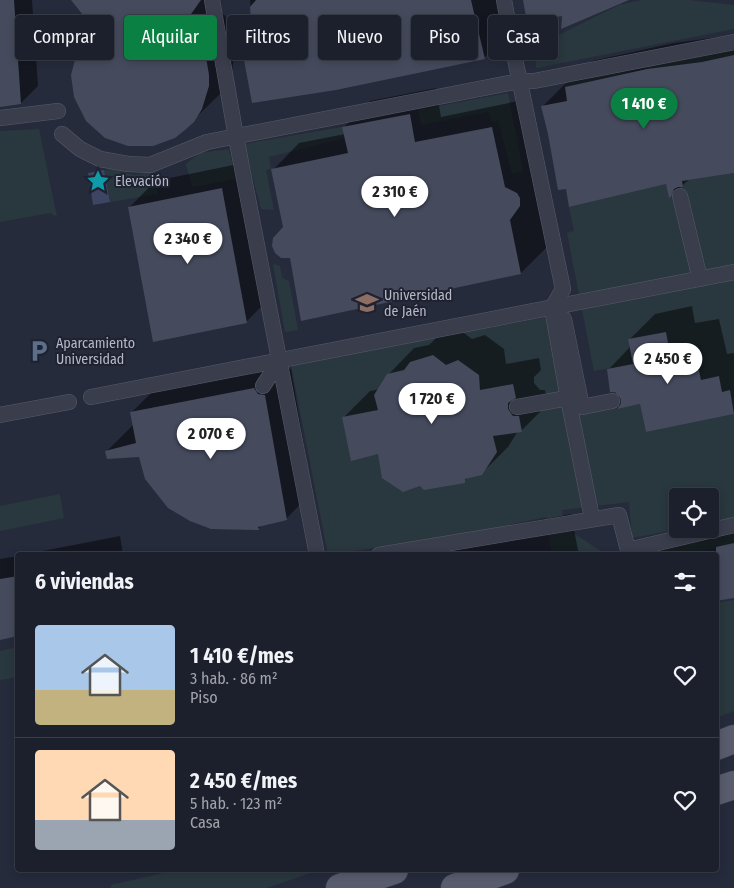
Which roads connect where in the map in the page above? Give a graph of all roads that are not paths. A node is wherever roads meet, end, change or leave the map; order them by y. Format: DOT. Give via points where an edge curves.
graph roads {
  1 [pos="212,0"];
  2 [pos="504,0"];
  3 [pos="734,42"];
  4 [pos="520,80"];
  5 [pos="58,111"];
  6 [pos="0,118"];
  7 [pos="62,134"];
  8 [pos="236,137"];
  9 [pos="680,196"];
  10 [pos="734,272"];
  11 [pos="700,279"];
  12 [pos="556,307"];
  13 [pos="280,360"];
  14 [pos="263,386"];
  15 [pos="91,397"];
  16 [pos="568,398"];
  17 [pos="612,401"];
  18 [pos="69,402"];
  19 [pos="517,407"];
  20 [pos="0,415"];
  21 [pos="592,518"];
  22 [pos="734,525"];
  23 [pos="316,552"];
  24 [pos="396,552"];
  25 [pos="734,739"];
  26 [pos="719,745"];
  27 [pos="734,785"];
  28 [pos="719,791"];
  29 [pos="388,872"];
  30 [pos="499,872"];
  31 [pos="340,888"];
  32 [pos="455,888"];
  1 -- 8 [label="street"];
  2 -- 4 [label="street"];
  3 -- 4 [label="street"];
  4 -- 8 [label="street"];
  4 -- 12 [label="street" via="563,289"];
  5 -- 6 [label="street"];
  7 -- 8 [label="street" via="80,149 100,159 150,165 207,142"];
  8 -- 13 [label="street"];
  9 -- 11 [label="street"];
  10 -- 11 [label="street"];
  11 -- 12 [label="street"];
  12 -- 13 [label="street"];
  12 -- 16 [label="street"];
  12 -- 17 [label="street" via="582,408"];
  13 -- 14 [label="street"];
  13 -- 15 [label="street"];
  13 -- 23 [label="street"];
  16 -- 19 [label="street"];
  16 -- 21 [label="street"];
  18 -- 20 [label="street"];
  21 -- 22 [label="street" via="619,515 628,550"];
  21 -- 24 [label="street"];
  25 -- 26 [label="main road"];
  27 -- 28 [label="main road"];
  29 -- 31 [label="main road"];
  30 -- 32 [label="main road"];
}
